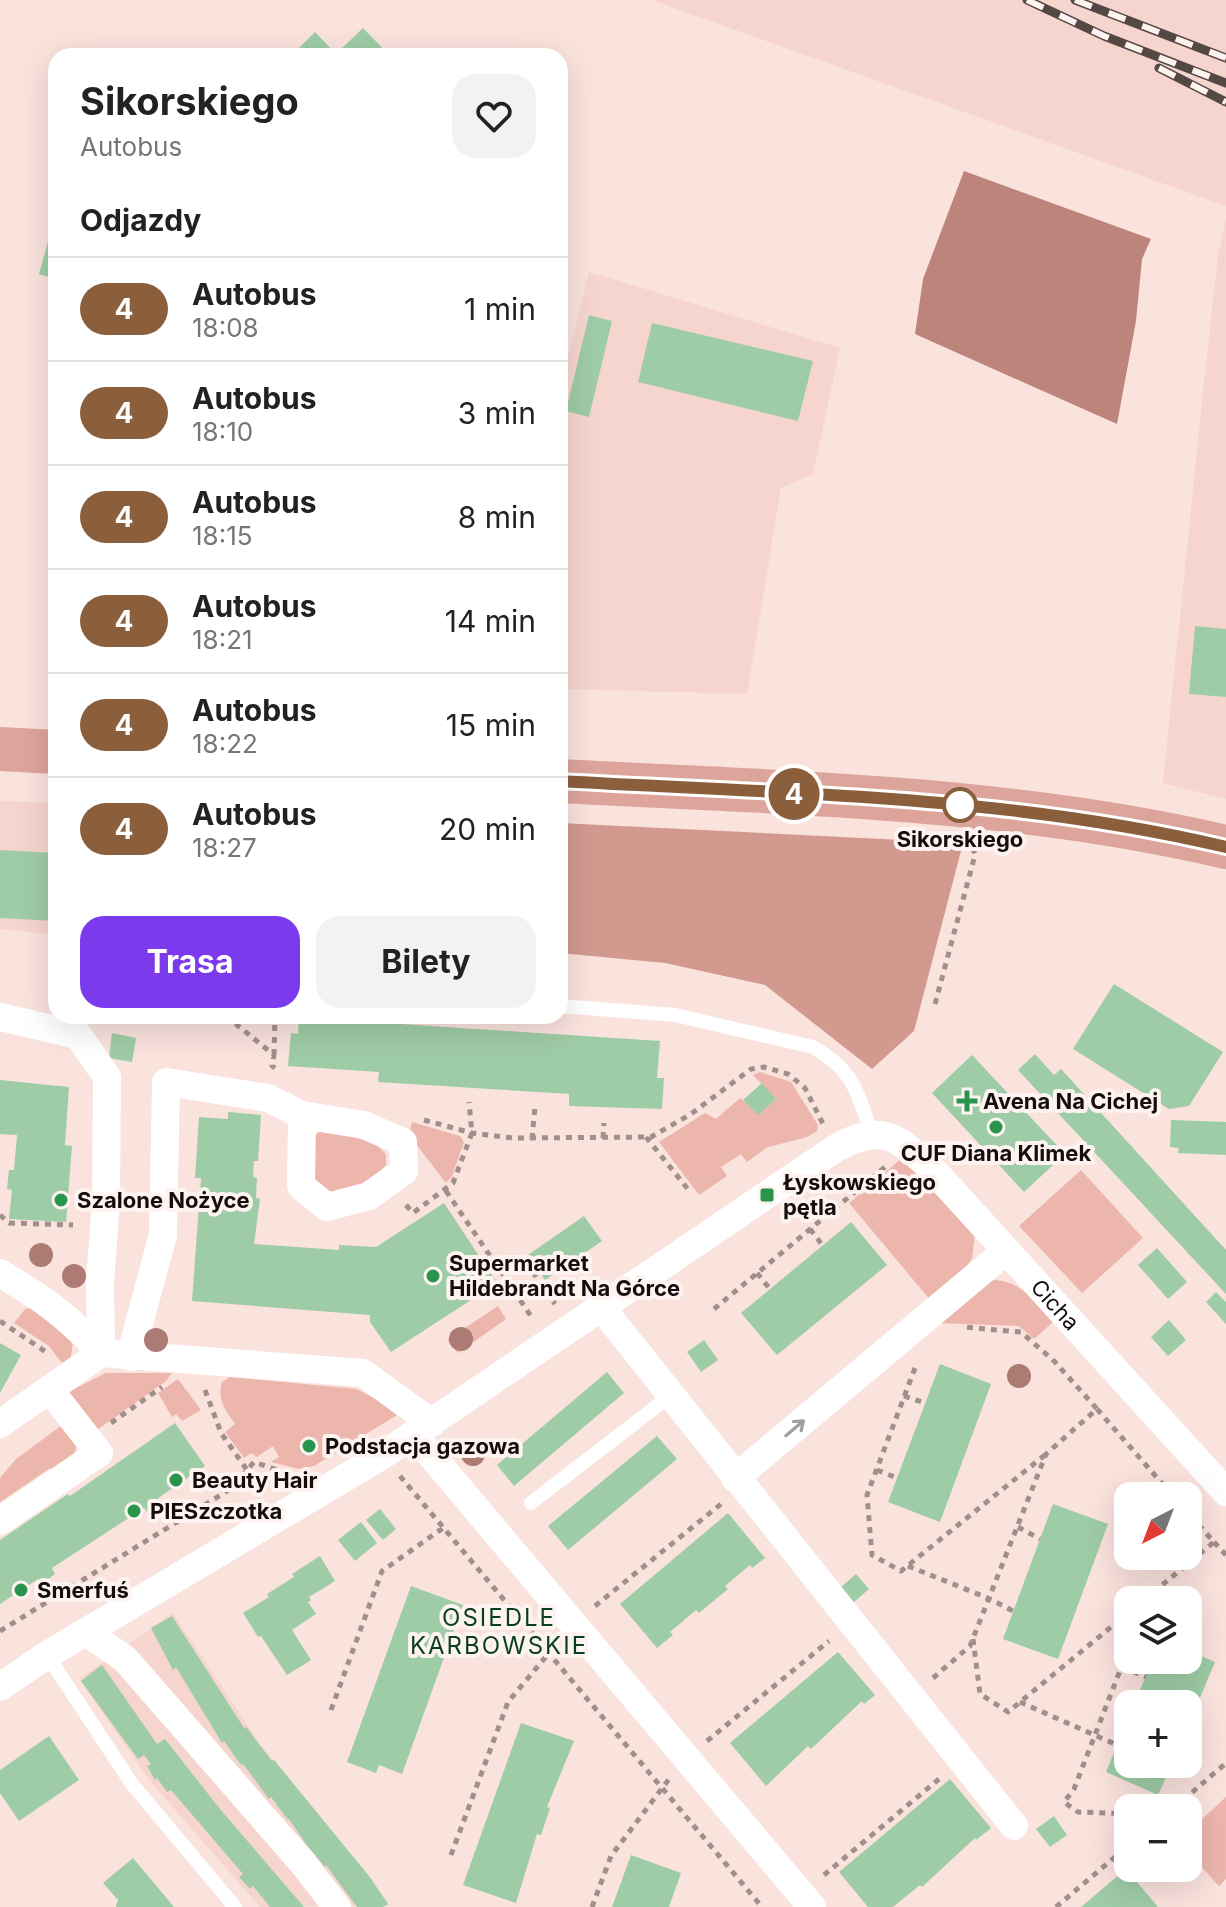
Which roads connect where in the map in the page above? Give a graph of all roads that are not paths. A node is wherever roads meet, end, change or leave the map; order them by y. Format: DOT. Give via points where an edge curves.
graph roads {
  1 [pos="48,747"];
  2 [pos="0,749"];
  3 [pos="568,781"];
  4 [pos="1226,847"];
  5 [pos="568,1007"];
  6 [pos="0,1017"];
  7 [pos="290,1108"];
  8 [pos="872,1133"];
  9 [pos="1006,1251"];
  10 [pos="0,1273"];
  11 [pos="601,1307"];
  12 [pos="101,1353"];
  13 [pos="130,1357"];
  14 [pos="50,1390"];
  15 [pos="670,1396"];
  16 [pos="0,1424"];
  17 [pos="423,1429"];
  18 [pos="739,1483"];
  19 [pos="1226,1492"];
  20 [pos="531,1503"];
  21 [pos="0,1521"];
  22 [pos="86,1632"];
  23 [pos="47,1655"];
  24 [pos="0,1687"];
  25 [pos="1014,1826"];
  26 [pos="806,1900"];
  27 [pos="235,1907"];
  28 [pos="337,1907"];
  1 -- 2 [label="main road"];
  3 -- 4 [label="main road" via="934,802 1091,819"];
  5 -- 8 [label="lane" via="675,1015 813,1047 851,1077"];
  6 -- 12 [label="street" via="78,1035 107,1077"];
  7 -- 7 [label="street" via="301,1186 327,1207 369,1196 404,1171 403,1142 364,1125"];
  7 -- 13 [label="street" via="268,1098 166,1082 163,1235"];
  8 -- 9 [label="street, Cicha" via="910,1149"];
  8 -- 11 [label="street" via="836,1148"];
  18 -- 9 [label="street, one-way"];
  9 -- 19 [label="street, Cicha"];
  10 -- 12 [label="street" via="52,1305"];
  11 -- 15 [label="street"];
  11 -- 17 [label="street"];
  12 -- 13 [label="street"];
  12 -- 14 [label="street"];
  13 -- 17 [label="street" via="363,1373"];
  14 -- 16 [label="street"];
  14 -- 21 [label="street" via="99,1453"];
  15 -- 18 [label="street"];
  15 -- 20 [label="lane"];
  17 -- 22 [label="street"];
  17 -- 26 [label="street" via="573,1624"];
  18 -- 25 [label="street"];
  22 -- 23 [label="street"];
  22 -- 28 [label="street" via="125,1659"];
  23 -- 24 [label="street"];
  23 -- 27 [label="lane" via="132,1784"];
}
